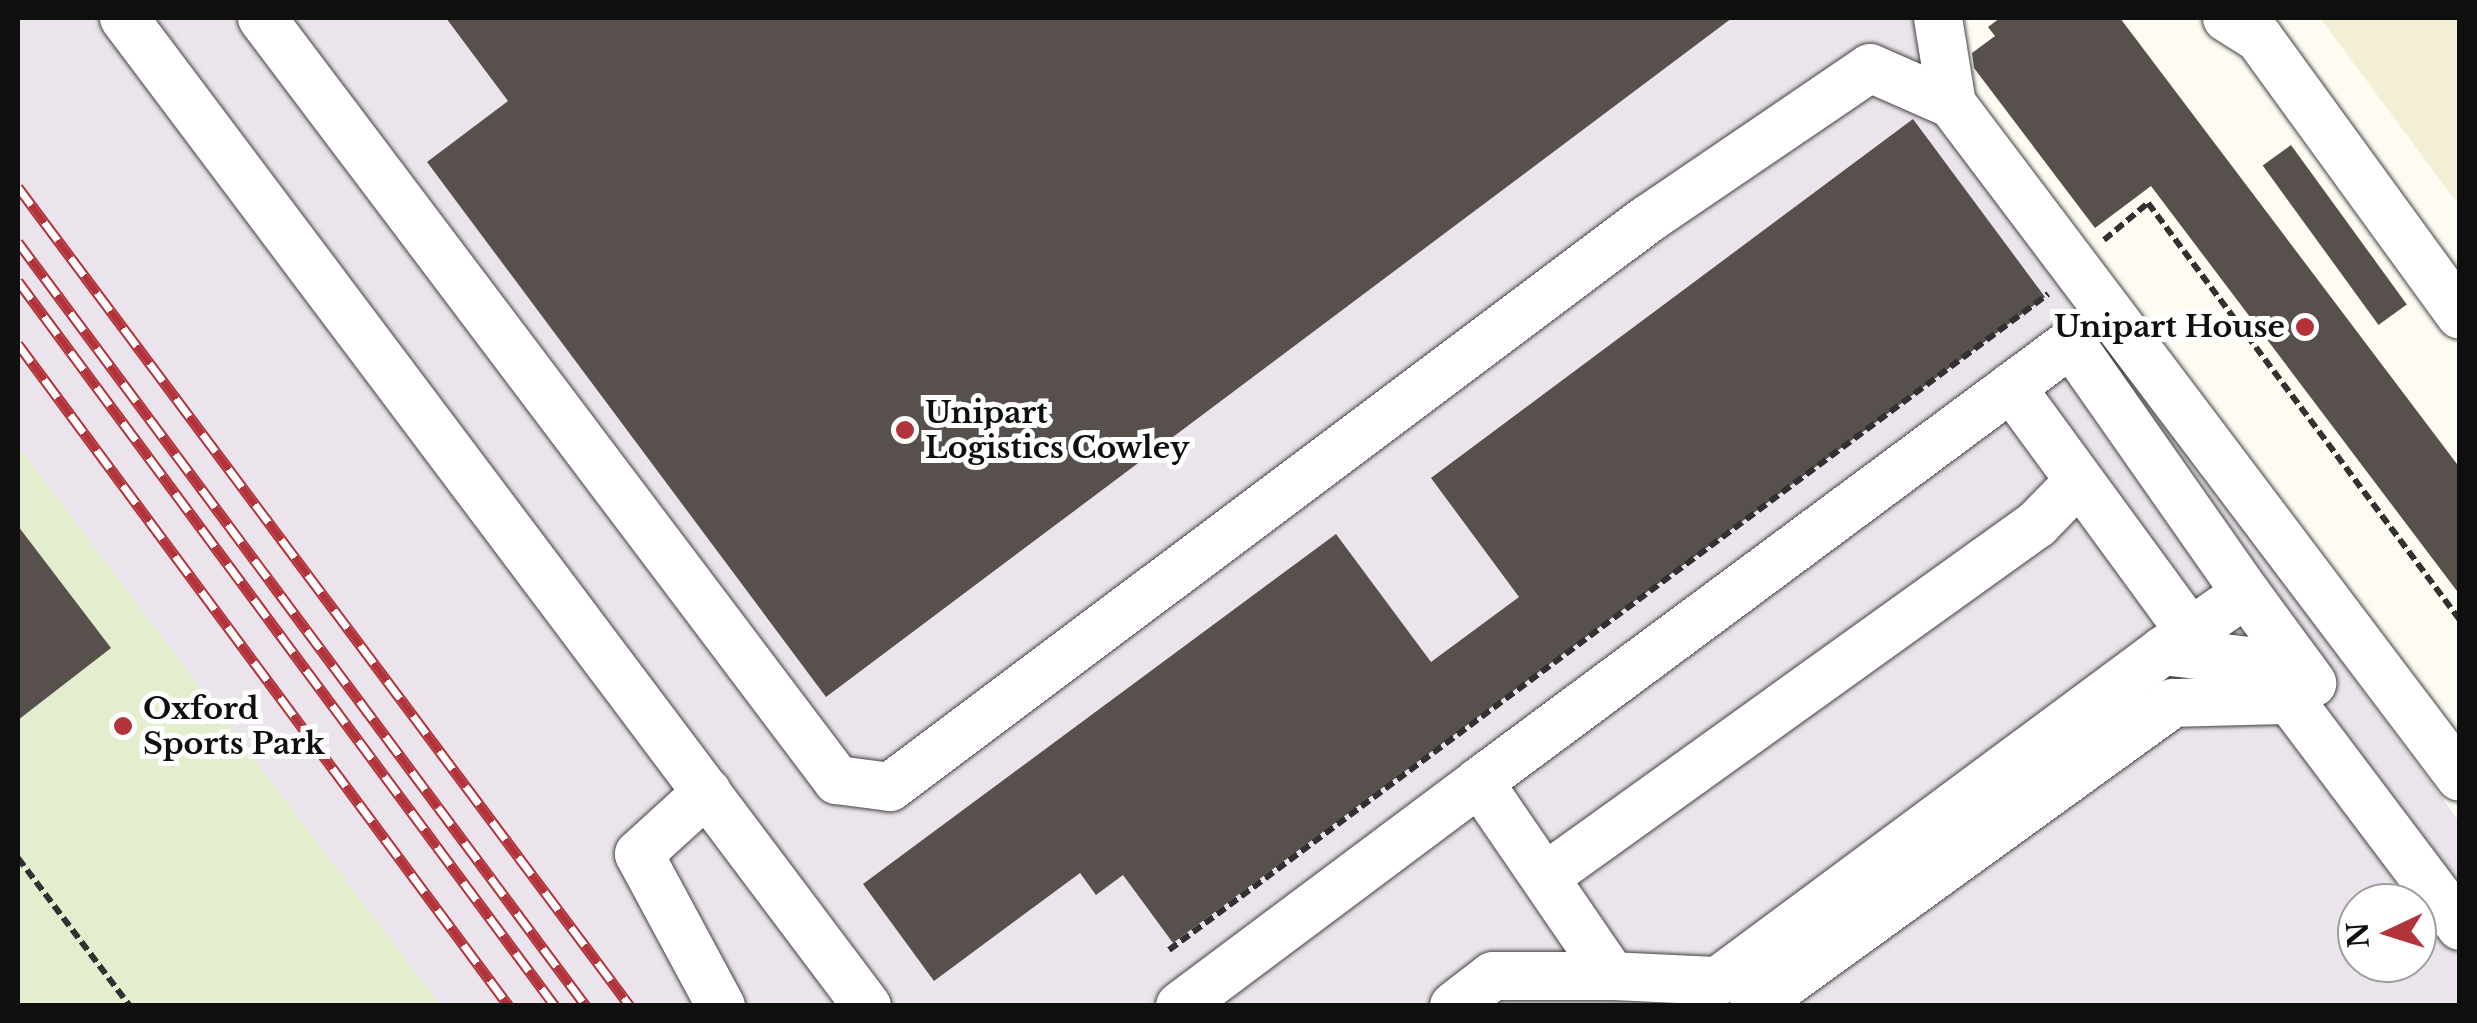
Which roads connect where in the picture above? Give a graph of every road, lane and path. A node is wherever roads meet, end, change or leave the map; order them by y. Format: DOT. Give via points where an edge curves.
graph roads {
  1 [pos="124,18"];
  2 [pos="262,18"];
  3 [pos="1938,18"];
  4 [pos="2227,18"];
  5 [pos="1952,104"];
  6 [pos="2460,315"];
  7 [pos="2010,388"];
  8 [pos="2078,482"];
  9 [pos="2246,592"];
  10 [pos="2177,642"];
  11 [pos="2300,667"];
  12 [pos="2460,778"];
  13 [pos="1479,782"];
  14 [pos="706,792"];
  15 [pos="18,858"];
  16 [pos="2460,876"];
  17 [pos="1545,877"];
  18 [pos="2460,926"];
  19 [pos="1612,976"];
  20 [pos="130,1006"];
  21 [pos="721,1006"];
  22 [pos="868,1006"];
  23 [pos="1180,1006"];
  24 [pos="1454,1006"];
  25 [pos="1754,1006"];
  1 -- 14 [label="lane"];
  2 -- 5 [label="lane" via="838,780 890,787 1844,80 1870,68"];
  3 -- 5 [label="lane"];
  4 -- 6 [label="lane" via="2259,38"];
  5 -- 12 [label="lane"];
  7 -- 8 [label="lane"];
  7 -- 9 [label="lane" via="2071,343"];
  7 -- 13 [label="lane"];
  8 -- 10 [label="lane"];
  8 -- 17 [label="lane" via="2037,524"];
  9 -- 10 [label="lane"];
  9 -- 11 [label="lane"];
  10 -- 11 [label="lane"];
  10 -- 19 [label="lane" via="1718,981"];
  11 -- 16 [label="lane"];
  13 -- 17 [label="lane"];
  13 -- 23 [label="lane"];
  14 -- 21 [label="lane" via="639,854"];
  14 -- 22 [label="lane"];
  15 -- 20 [label="path"];
  17 -- 19 [label="lane"];
  18 -- 25 [label="lane" via="2290,700 2174,703"];
  19 -- 24 [label="lane" via="1493,976"];
}
